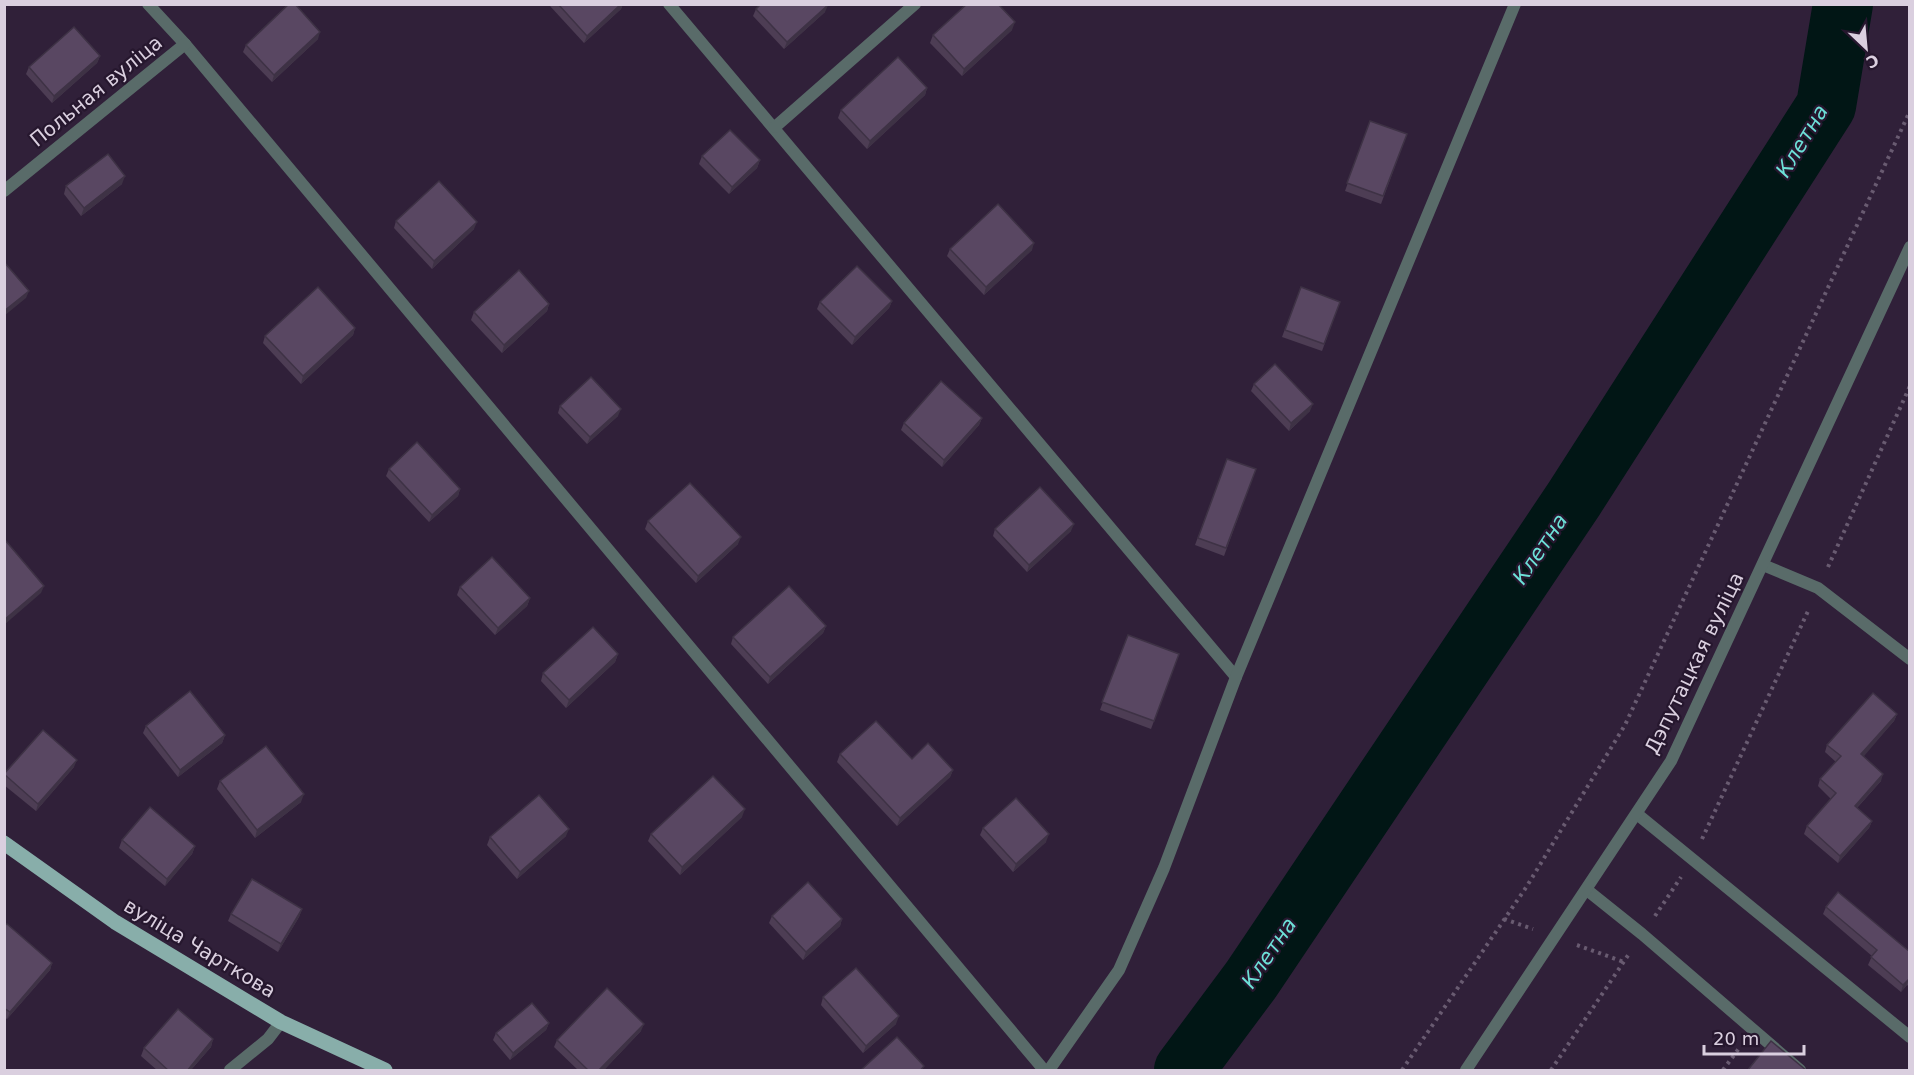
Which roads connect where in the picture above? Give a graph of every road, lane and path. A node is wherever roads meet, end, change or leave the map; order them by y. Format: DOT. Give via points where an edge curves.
graph roads {
  1 [pos="148,4"];
  2 [pos="669,4"];
  3 [pos="915,4"];
  4 [pos="1515,4"];
  5 [pos="184,44"];
  6 [pos="1910,111"];
  7 [pos="775,128"];
  8 [pos="4,191"];
  9 [pos="1910,246"];
  10 [pos="1910,386"];
  11 [pos="1763,565"];
  12 [pos="1818,588"];
  13 [pos="1910,659"];
  14 [pos="1236,677"];
  15 [pos="1637,814"];
  16 [pos="4,843"];
  17 [pos="1693,860"];
  18 [pos="1587,890"];
  19 [pos="1642,934"];
  20 [pos="281,1022"];
  21 [pos="1910,1037"];
  22 [pos="230,1071"];
  23 [pos="386,1071"];
  24 [pos="1044,1071"];
  25 [pos="1049,1071"];
  26 [pos="1402,1071"];
  27 [pos="1466,1071"];
  28 [pos="1551,1071"];
  29 [pos="1800,1071"];
  1 -- 5 [label="street"];
  2 -- 7 [label="street"];
  3 -- 7 [label="street"];
  4 -- 14 [label="street"];
  5 -- 8 [label="street, Польная вуліца"];
  5 -- 24 [label="street"];
  6 -- 26 [label="path" via="1625,725 1527,886"];
  7 -- 14 [label="street"];
  9 -- 11 [label="street, Дэпутацкая вуліца"];
  10 -- 12 [label="path"];
  11 -- 12 [label="street"];
  11 -- 15 [label="street, Дэпутацкая вуліца" via="1671,761"];
  12 -- 13 [label="street"];
  12 -- 17 [label="path"];
  14 -- 25 [label="street" via="1164,868 1119,970"];
  15 -- 17 [label="street"];
  15 -- 18 [label="street, Дэпутацкая вуліца"];
  16 -- 20 [label="main road, вуліца Чарткова" via="115,922"];
  17 -- 19 [label="path"];
  17 -- 21 [label="street"];
  18 -- 19 [label="street"];
  18 -- 27 [label="street, Дэпутацкая вуліца"];
  19 -- 28 [label="path"];
  19 -- 29 [label="street"];
  20 -- 22 [label="street" via="268,1039"];
  20 -- 23 [label="main road, вуліца Чарткова"];
}
